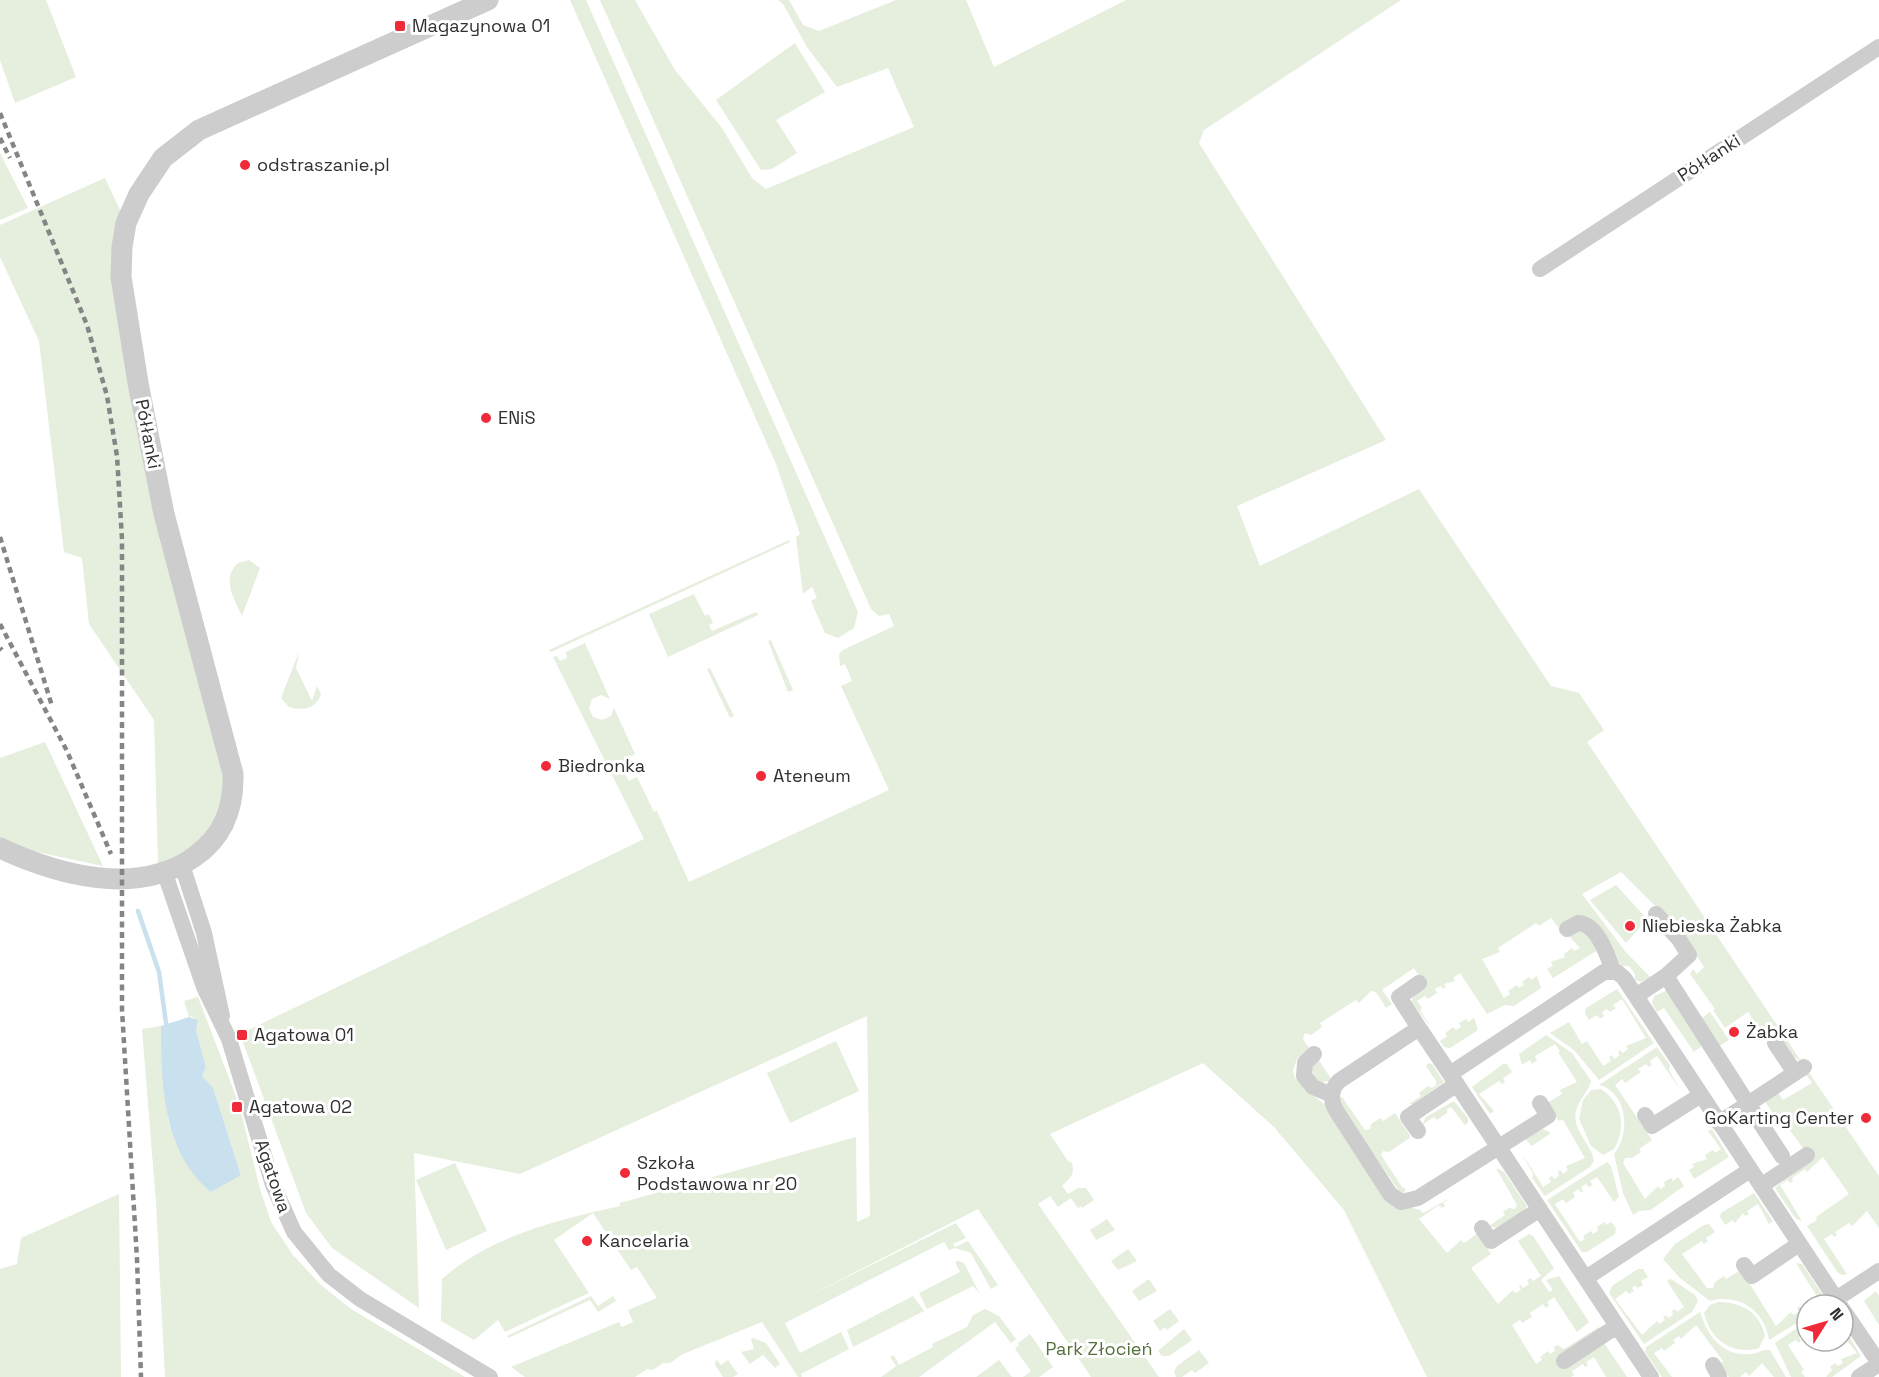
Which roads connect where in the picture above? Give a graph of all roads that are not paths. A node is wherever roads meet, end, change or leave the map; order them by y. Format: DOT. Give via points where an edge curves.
graph roads {
  1 [pos="485,1"];
  2 [pos="1879,47"];
  3 [pos="1540,269"];
  4 [pos="0,848"];
  5 [pos="174,870"];
  6 [pos="1656,914"];
  7 [pos="1567,929"];
  8 [pos="1613,971"];
  9 [pos="1666,976"];
  10 [pos="1419,983"];
  11 [pos="1635,996"];
  12 [pos="1419,1028"];
  13 [pos="1775,1043"];
  14 [pos="1314,1054"];
  15 [pos="1454,1079"];
  16 [pos="1332,1095"];
  17 [pos="1701,1095"];
  18 [pos="1748,1104"];
  19 [pos="1548,1116"];
  20 [pos="1719,1123"];
  21 [pos="1653,1126"];
  22 [pos="1418,1131"];
  23 [pos="1499,1147"];
  24 [pos="1807,1155"];
  25 [pos="1782,1156"];
  26 [pos="1750,1170"];
  27 [pos="1761,1186"];
  28 [pos="1540,1209"];
  29 [pos="1482,1228"];
  30 [pos="1799,1244"];
  31 [pos="1879,1271"];
  32 [pos="1751,1276"];
  33 [pos="1586,1278"];
  34 [pos="1832,1293"];
  35 [pos="1854,1293"];
  36 [pos="1617,1326"];
  37 [pos="1855,1327"];
  38 [pos="1564,1361"];
  39 [pos="1879,1363"];
  40 [pos="490,1377"];
  41 [pos="1652,1377"];
  42 [pos="1859,1377"];
  1 -- 5 [label="street, Półłanki" via="199,129 156,166 126,223 121,277 147,433 170,540 233,774 227,819 210,844"];
  2 -- 3 [label="street, Półłanki"];
  4 -- 5 [label="street" via="33,863 76,875 128,878"];
  5 -- 40 [label="street, Agatowa" via="204,933 223,1022 286,1217 329,1275 360,1299"];
  6 -- 9 [label="street" via="1693,959"];
  7 -- 8 [label="street" via="1578,923 1587,926 1604,948"];
  8 -- 11 [label="street" via="1624,978"];
  8 -- 15 [label="street" via="1597,976"];
  9 -- 11 [label="street"];
  9 -- 18 [label="street"];
  10 -- 12 [label="street" via="1399,997"];
  11 -- 17 [label="street"];
  12 -- 15 [label="street"];
  12 -- 16 [label="street" via="1339,1081"];
  13 -- 18 [label="street" via="1799,1070"];
  14 -- 16 [label="street" via="1305,1063 1304,1076 1313,1087"];
  15 -- 22 [label="street" via="1404,1111"];
  15 -- 23 [label="street"];
  16 -- 23 [label="street" via="1342,1121 1390,1194 1401,1202 1418,1198"];
  17 -- 20 [label="street"];
  17 -- 21 [label="street"];
  18 -- 20 [label="street"];
  18 -- 25 [label="street"];
  19 -- 23 [label="street"];
  20 -- 26 [label="street"];
  23 -- 28 [label="street"];
  24 -- 27 [label="street"];
  26 -- 27 [label="street"];
  26 -- 33 [label="street"];
  27 -- 30 [label="street"];
  28 -- 29 [label="street" via="1491,1241"];
  28 -- 33 [label="street"];
  30 -- 32 [label="street"];
  30 -- 34 [label="street"];
  31 -- 35 [label="street"];
  33 -- 36 [label="street"];
  36 -- 38 [label="street"];
  36 -- 41 [label="street"];
  37 -- 39 [label="street"];
  39 -- 42 [label="street"];
}
